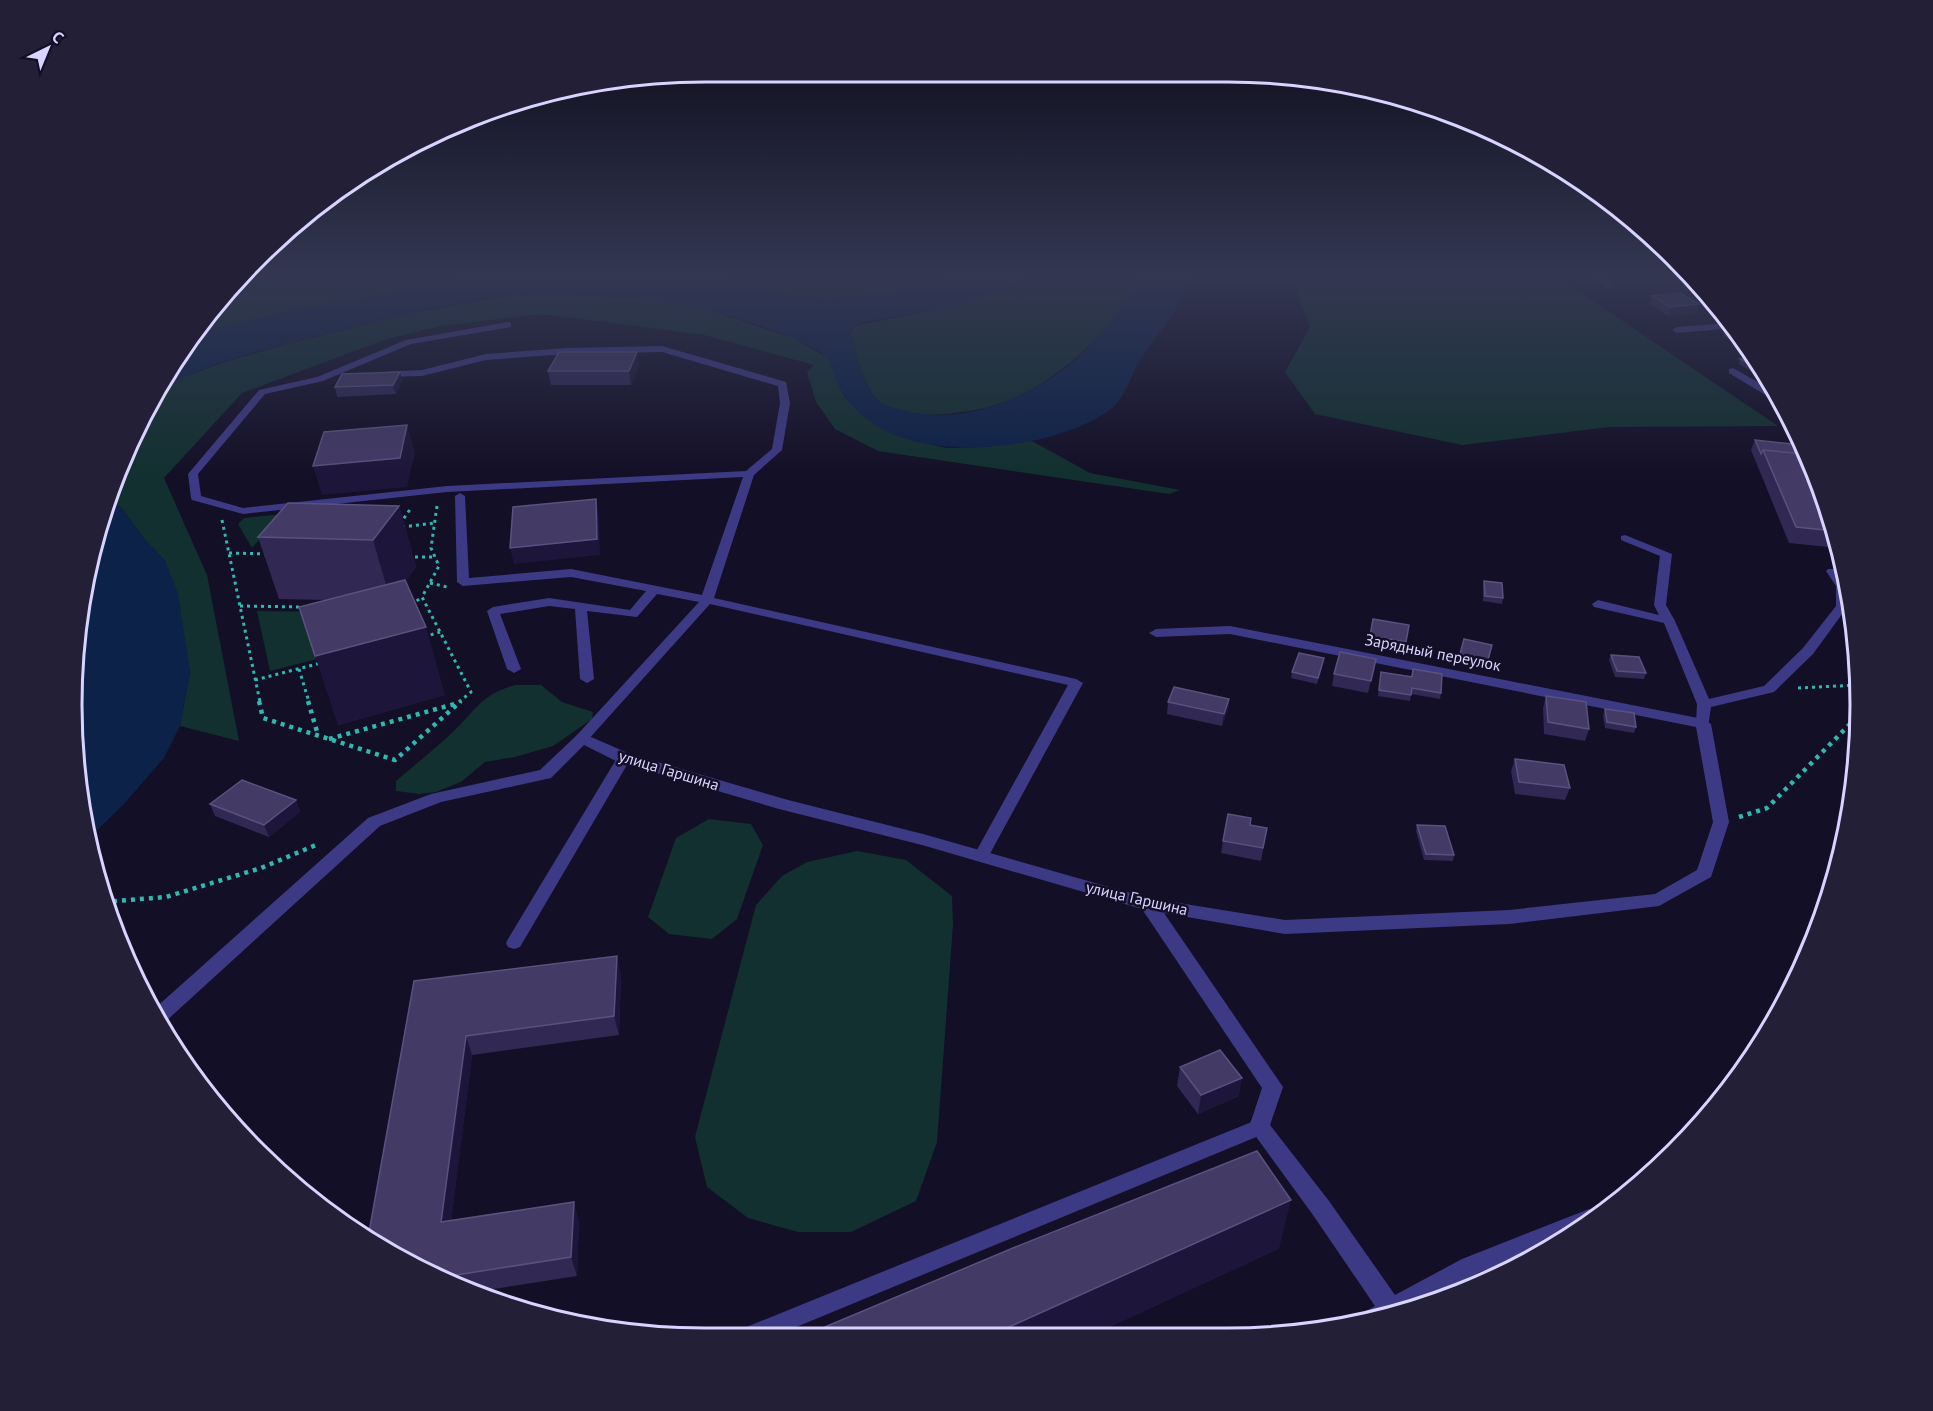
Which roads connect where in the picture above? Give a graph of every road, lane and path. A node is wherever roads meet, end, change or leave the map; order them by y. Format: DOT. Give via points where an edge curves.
graph roads {
  1 [pos="405,344"];
  2 [pos="1733,371"];
  3 [pos="320,379"];
  4 [pos="1765,390"];
  5 [pos="749,474"];
  6 [pos="460,496"];
  7 [pos="438,499"];
  8 [pos="413,502"];
  9 [pos="222,519"];
  10 [pos="435,523"];
  11 [pos="1625,538"];
  12 [pos="229,553"];
  13 [pos="274,554"];
  14 [pos="1666,554"];
  15 [pos="1648,556"];
  16 [pos="405,557"];
  17 [pos="435,557"];
  18 [pos="1832,571"];
  19 [pos="1838,580"];
  20 [pos="654,590"];
  21 [pos="422,597"];
  22 [pos="707,600"];
  23 [pos="1598,604"];
  24 [pos="1842,604"];
  25 [pos="240,606"];
  26 [pos="581,607"];
  27 [pos="310,608"];
  28 [pos="413,610"];
  29 [pos="421,610"];
  30 [pos="429,610"];
  31 [pos="1669,621"];
  32 [pos="440,632"];
  33 [pos="1156,633"];
  34 [pos="418,638"];
  35 [pos="330,660"];
  36 [pos="299,669"];
  37 [pos="514,669"];
  38 [pos="587,679"];
  39 [pos="255,680"];
  40 [pos="1850,686"];
  41 [pos="1769,689"];
  42 [pos="458,703"];
  43 [pos="1704,705"];
  44 [pos="1703,724"];
  45 [pos="1850,725"];
  46 [pos="318,735"];
  47 [pos="582,738"];
  48 [pos="329,739"];
  49 [pos="624,758"];
  50 [pos="1721,822"];
  51 [pos="322,843"];
  52 [pos="981,856"];
  53 [pos="115,901"];
  54 [pos="1148,904"];
  55 [pos="514,943"];
  56 [pos="163,1012"];
  57 [pos="1259,1127"];
  58 [pos="1569,1227"];
  59 [pos="1404,1302"];
  60 [pos="1390,1307"];
  61 [pos="769,1328"];
  1 -- 3 [label="lane"];
  2 -- 4 [label="street"];
  3 -- 5 [label="lane" via="422,374 486,357 662,349 783,384 785,403 777,450"];
  3 -- 5 [label="lane" via="262,392 193,474 196,498 243,511 447,489"];
  5 -- 22 [label="lane"];
  6 -- 20 [label="lane" via="463,582 571,573"];
  7 -- 10 [label="path"];
  8 -- 10 [label="path" via="398,527"];
  9 -- 12 [label="path"];
  10 -- 17 [label="path" via="431,548"];
  11 -- 14 [label="lane"];
  12 -- 13 [label="path"];
  12 -- 25 [label="path"];
  14 -- 15 [label="lane"];
  14 -- 31 [label="lane" via="1660,605"];
  16 -- 17 [label="path"];
  17 -- 21 [label="path" via="439,566"];
  18 -- 19 [label="lane"];
  20 -- 22 [label="lane"];
  20 -- 26 [label="lane" via="633,614"];
  21 -- 28 [label="path" via="405,609"];
  21 -- 30 [label="path"];
  22 -- 47 [label="lane"];
  22 -- 52 [label="lane" via="1076,683"];
  23 -- 31 [label="lane"];
  24 -- 41 [label="lane" via="1808,651"];
  25 -- 27 [label="path"];
  25 -- 39 [label="path"];
  26 -- 37 [label="lane" via="549,602 493,611"];
  26 -- 38 [label="lane"];
  29 -- 30 [label="path"];
  30 -- 32 [label="path"];
  31 -- 43 [label="lane"];
  32 -- 34 [label="path"];
  32 -- 42 [label="path" via="471,692"];
  33 -- 44 [label="street, Зарядный переулок" via="1230,630"];
  35 -- 36 [label="path"];
  36 -- 39 [label="path"];
  36 -- 46 [label="path"];
  39 -- 46 [label="path" via="263,718"];
  40 -- 41 [label="path"];
  41 -- 43 [label="lane"];
  42 -- 48 [label="path"];
  42 -- 48 [label="path" via="395,760"];
  43 -- 44 [label="lane"];
  44 -- 50 [label="street"];
  45 -- 50 [label="path" via="1767,808"];
  46 -- 48 [label="path"];
  47 -- 49 [label="street, улица Гаршина"];
  47 -- 56 [label="street" via="545,774 437,798 374,822"];
  49 -- 52 [label="street, улица Гаршина"];
  49 -- 55 [label="lane"];
  50 -- 54 [label="street, улица Гаршина" via="1705,873 1659,900 1509,916 1285,927"];
  51 -- 53 [label="path" via="261,868 166,897"];
  52 -- 54 [label="street, улица Гаршина"];
  54 -- 57 [label="street" via="1273,1087"];
  57 -- 60 [label="street"];
  57 -- 61 [label="lane"];
  58 -- 59 [label="street" via="1470,1266"];
}
